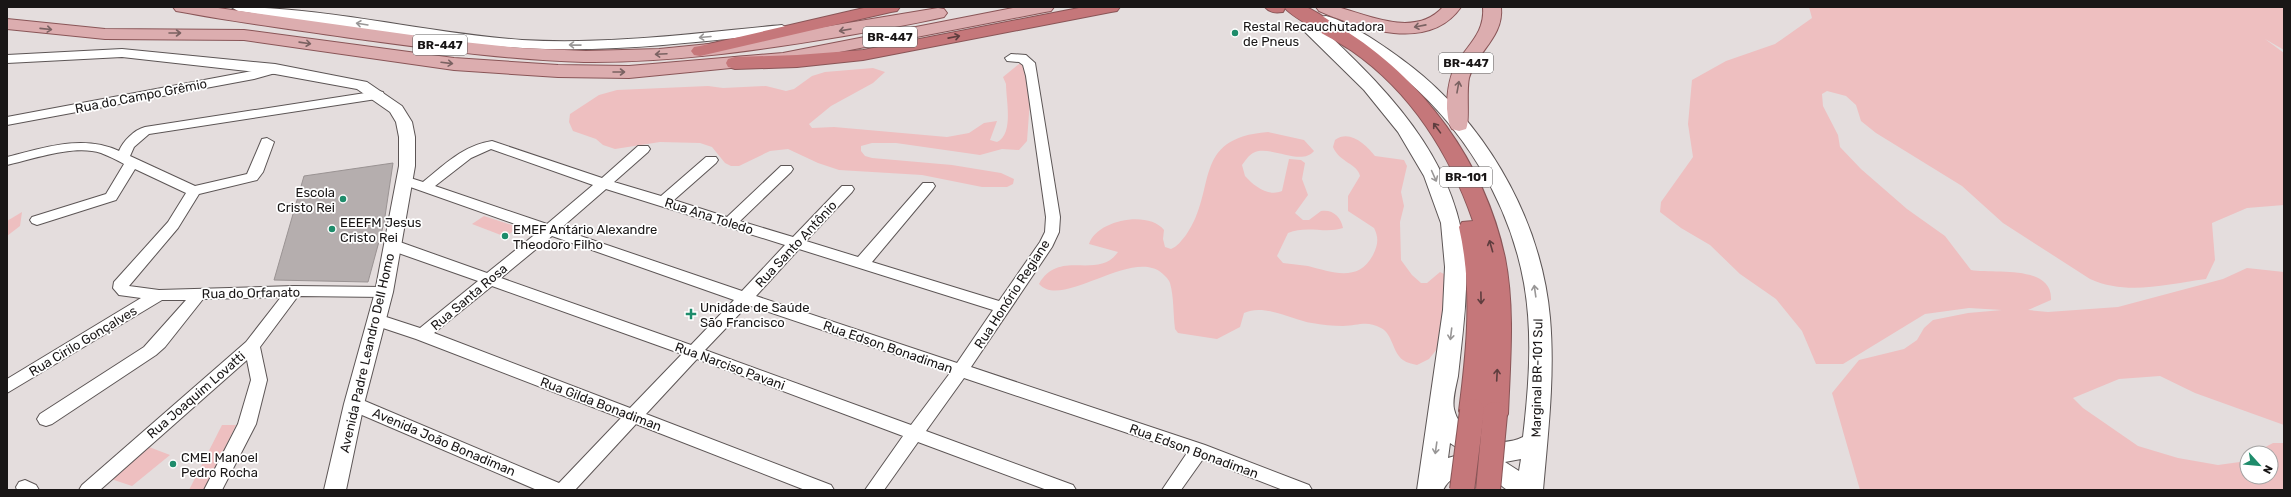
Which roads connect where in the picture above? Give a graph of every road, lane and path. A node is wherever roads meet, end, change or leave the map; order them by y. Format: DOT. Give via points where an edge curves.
graph roads {
  1 [pos="182,7"];
  2 [pos="238,7"];
  3 [pos="891,7"];
  4 [pos="966,7"];
  5 [pos="1045,7"];
  6 [pos="1111,7"];
  7 [pos="1325,7"];
  8 [pos="1452,7"];
  9 [pos="1492,7"];
  10 [pos="1283,8"];
  11 [pos="827,22"];
  12 [pos="7,24"];
  13 [pos="1312,28"];
  14 [pos="700,51"];
  15 [pos="1011,58"];
  16 [pos="7,59"];
  17 [pos="736,63"];
  18 [pos="275,69"];
  19 [pos="378,96"];
  20 [pos="7,121"];
  21 [pos="1460,125"];
  22 [pos="267,142"];
  23 [pos="643,149"];
  24 [pos="711,160"];
  25 [pos="7,161"];
  26 [pos="126,161"];
  27 [pos="786,169"];
  28 [pos="404,180"];
  29 [pos="604,183"];
  30 [pos="426,186"];
  31 [pos="928,186"];
  32 [pos="847,189"];
  33 [pos="194,191"];
  34 [pos="663,202"];
  35 [pos="37,220"];
  36 [pos="729,222"];
  37 [pos="550,230"];
  38 [pos="796,244"];
  39 [pos="392,245"];
  40 [pos="861,264"];
  41 [pos="489,280"];
  42 [pos="294,291"];
  43 [pos="384,292"];
  44 [pos="159,294"];
  45 [pos="199,294"];
  46 [pos="745,298"];
  47 [pos="1003,308"];
  48 [pos="377,320"];
  49 [pos="422,335"];
  50 [pos="252,346"];
  51 [pos="694,352"];
  52 [pos="960,371"];
  53 [pos="7,387"];
  54 [pos="354,404"];
  55 [pos="1442,409"];
  56 [pos="1484,412"];
  57 [pos="633,416"];
  58 [pos="46,419"];
  59 [pos="914,435"];
  60 [pos="1535,442"];
  61 [pos="1199,450"];
  62 [pos="1430,488"];
  63 [pos="88,490"];
  64 [pos="213,490"];
  65 [pos="335,490"];
  66 [pos="556,490"];
  67 [pos="564,490"];
  68 [pos="825,490"];
  69 [pos="874,490"];
  70 [pos="1067,490"];
  71 [pos="1172,490"];
  72 [pos="1303,490"];
  73 [pos="1462,490"];
  74 [pos="1488,490"];
  75 [pos="1522,490"];
  76 [pos="1530,490"];
  14 -- 1 [label="main road, BR-447, one-way" via="604,56 506,53 449,47"];
  11 -- 2 [label="street, one-way" via="758,33 680,40 583,45 523,44 452,37"];
  3 -- 11 [label="highway"];
  4 -- 14 [label="main road, BR-447, one-way" via="824,34"];
  5 -- 17 [label="main road, BR-447" via="813,53"];
  17 -- 6 [label="highway, one-way" via="863,55"];
  8 -- 7 [label="main road, one-way" via="1437,21 1422,26 1400,28 1370,24"];
  21 -- 9 [label="main road, BR-447, one-way" via="1456,102 1459,80 1468,60 1488,33 1493,18"];
  10 -- 13 [label="highway, BR-101"];
  10 -- 21 [label="main road, Marginal BR-101 Sul" via="1320,18 1367,44 1403,68"];
  56 -- 10 [label="highway, BR-101, one-way" via="1500,313 1498,287 1494,257 1481,212 1462,169 1441,133 1419,103 1392,74 1357,47"];
  11 -- 14 [label="highway"];
  12 -- 17 [label="main road, BR-447, one-way" via="105,34 198,33 266,37 422,60 529,70 629,72"];
  13 -- 55 [label="main road, one-way" via="1365,78 1387,105 1429,166 1445,202 1456,254 1456,295"];
  13 -- 56 [label="highway, BR-101, one-way" via="1345,50 1379,78 1428,138 1449,171 1465,208 1477,253 1481,285"];
  15 -- 47 [label="street, Rua Honório Regiane" via="1022,58 1029,63 1053,217 1052,232 1047,244"];
  16 -- 18 [label="street" via="128,54"];
  18 -- 19 [label="street" via="362,85"];
  18 -- 20 [label="street, Rua do Campo Grêmio"];
  19 -- 26 [label="street" via="145,131 128,145"];
  19 -- 28 [label="street, Avenida Padre Leandro Dell Homo" via="396,109 404,122 407,137 407,166"];
  60 -- 21 [label="main road, Marginal BR-101 Sul, one-way" via="1539,318 1532,268 1524,240 1501,188"];
  22 -- 33 [label="street" via="256,172 252,176"];
  23 -- 29 [label="street, Rua Santa Rosa"];
  24 -- 34 [label="street"];
  25 -- 26 [label="street" via="80,147 104,149"];
  26 -- 33 [label="street"];
  26 -- 35 [label="street" via="111,197"];
  27 -- 36 [label="street"];
  28 -- 30 [label="street, Rua Edson Bonadiman"];
  28 -- 39 [label="street, Avenida Padre Leandro Dell Homo"];
  29 -- 30 [label="street, Rua Ana Toledo" via="492,145 485,145"];
  29 -- 34 [label="street, Rua Ana Toledo"];
  29 -- 37 [label="street, Rua Santa Rosa"];
  30 -- 37 [label="street, Rua Edson Bonadiman"];
  31 -- 40 [label="street"];
  32 -- 38 [label="street, Rua Santo Antônio"];
  33 -- 44 [label="street, Rua do Orfanato" via="173,225 122,282 121,288 125,291"];
  34 -- 36 [label="street, Rua Ana Toledo"];
  36 -- 38 [label="street, Rua Ana Toledo"];
  37 -- 41 [label="street, Rua Santa Rosa"];
  37 -- 46 [label="street, Rua Edson Bonadiman"];
  38 -- 40 [label="street, Rua Ana Toledo"];
  38 -- 46 [label="street, Rua Santo Antônio"];
  39 -- 41 [label="street, Rua Narciso Pavani"];
  39 -- 43 [label="street, Avenida Padre Leandro Dell Homo"];
  40 -- 47 [label="street, Rua Ana Toledo"];
  41 -- 49 [label="street, Rua Santa Rosa"];
  41 -- 51 [label="street, Rua Narciso Pavani"];
  42 -- 43 [label="street, Rua do Orfanato"];
  42 -- 45 [label="street, Rua do Orfanato"];
  42 -- 50 [label="street, Rua Joaquim Lovatti"];
  43 -- 48 [label="street, Avenida Padre Leandro Dell Homo"];
  44 -- 45 [label="street, Rua do Orfanato"];
  44 -- 53 [label="street, Rua Cirilo Gonçalves"];
  45 -- 58 [label="street" via="150,351"];
  46 -- 51 [label="street, Rua Santo Antônio"];
  46 -- 52 [label="street, Rua Edson Bonadiman"];
  47 -- 52 [label="street, Rua Honório Regiane"];
  48 -- 49 [label="street, Rua Gilda Bonadiman"];
  48 -- 54 [label="street, Avenida Padre Leandro Dell Homo"];
  49 -- 57 [label="street, Rua Gilda Bonadiman"];
  50 -- 63 [label="street, Rua Joaquim Lovatti"];
  50 -- 64 [label="street" via="259,380 247,424"];
  51 -- 57 [label="street, Rua Santo Antônio"];
  51 -- 59 [label="street, Rua Narciso Pavani"];
  52 -- 59 [label="street, Rua Honório Regiane"];
  52 -- 61 [label="street, Rua Edson Bonadiman"];
  54 -- 65 [label="street, Avenida Padre Leandro Dell Homo"];
  54 -- 66 [label="street, Avenida João Bonadiman"];
  55 -- 60 [label="main road" via="1444,420 1452,431 1462,441 1476,448 1506,453 1517,452"];
  55 -- 62 [label="main road, one-way"];
  56 -- 73 [label="highway, BR-101, bridge"];
  56 -- 74 [label="highway, BR-101, bridge"];
  57 -- 67 [label="street, Rua Santo Antônio"];
  57 -- 68 [label="street, Rua Gilda Bonadiman"];
  59 -- 69 [label="street, Rua Honório Regiane"];
  59 -- 70 [label="street, Rua Narciso Pavani"];
  60 -- 76 [label="main road, Marginal BR-101 Sul"];
  61 -- 71 [label="street"];
  61 -- 72 [label="street, Rua Edson Bonadiman"];
  62 -- 75 [label="main road" via="1436,476 1446,468 1459,463 1474,462 1490,465 1504,472"];
}
